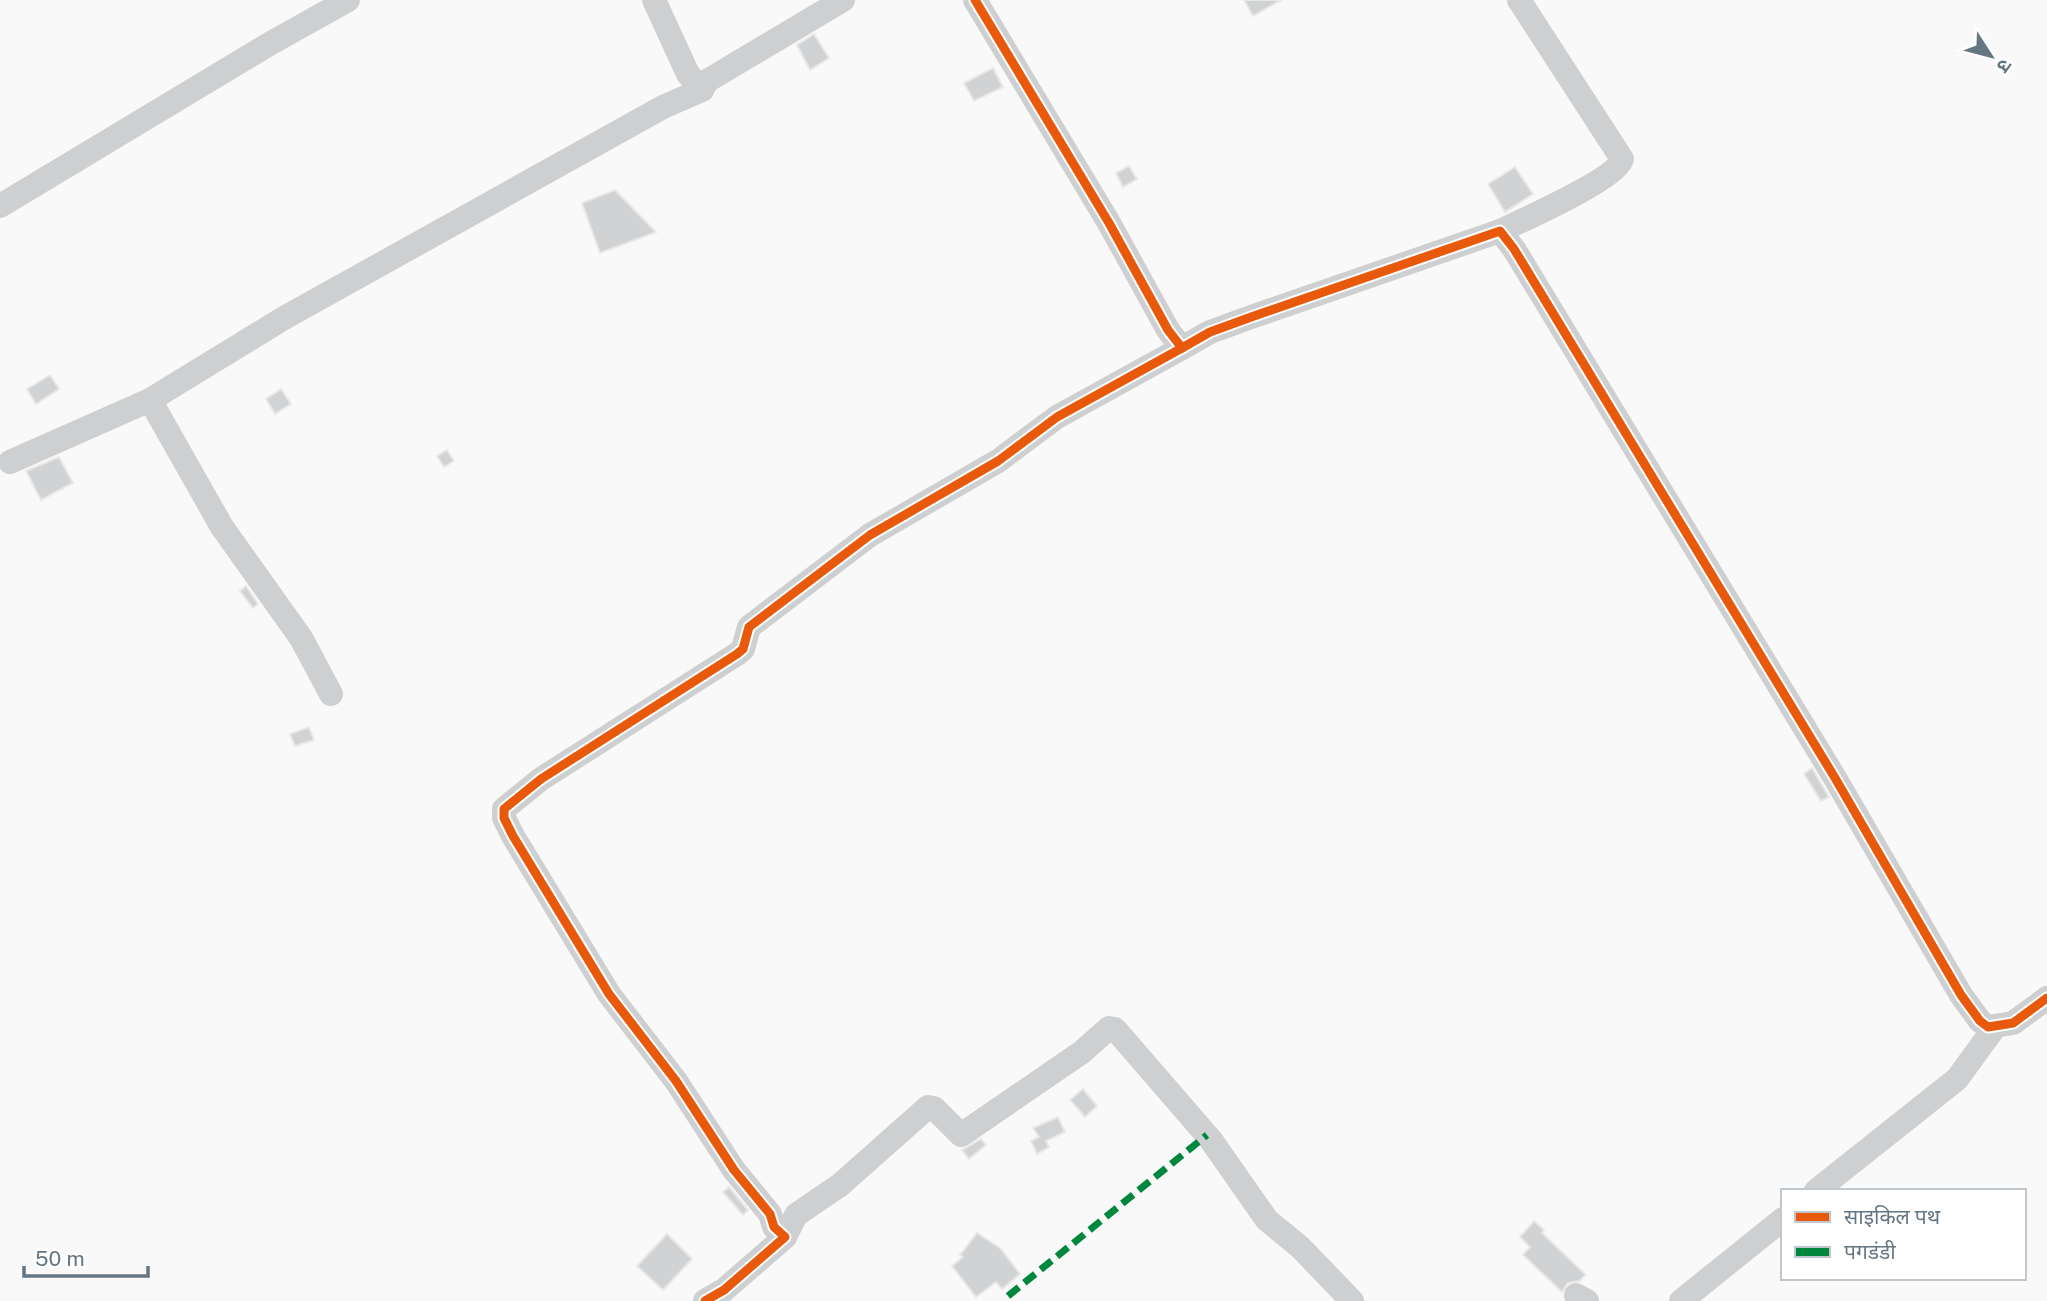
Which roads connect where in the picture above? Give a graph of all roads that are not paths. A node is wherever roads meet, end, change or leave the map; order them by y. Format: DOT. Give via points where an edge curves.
graph roads {
  1 [pos="348,0"];
  2 [pos="654,0"];
  3 [pos="843,0"];
  4 [pos="975,0"];
  5 [pos="1520,0"];
  6 [pos="702,90"];
  7 [pos="0,206"];
  8 [pos="1500,231"];
  9 [pos="1182,348"];
  10 [pos="150,400"];
  11 [pos="10,462"];
  12 [pos="331,694"];
  13 [pos="2047,998"];
  14 [pos="1995,1027"];
  15 [pos="1819,1189"];
  16 [pos="1781,1221"];
  17 [pos="785,1237"];
  18 [pos="705,1301"];
  19 [pos="1352,1301"];
  20 [pos="1681,1301"];
  1 -- 7 [label="street"];
  2 -- 6 [label="street" via="688,74"];
  3 -- 6 [label="street" via="707,81"];
  4 -- 9 [label="street"];
  5 -- 8 [label="street" via="1622,159 1614,171 1595,183"];
  6 -- 10 [label="street" via="663,107 357,277"];
  8 -- 9 [label="street" via="1210,332"];
  8 -- 14 [label="street" via="1835,778 1961,995 1980,1021"];
  9 -- 17 [label="street" via="1057,417 998,461 870,535 749,627 737,654 541,779 504,809 503,818 513,836 609,994"];
  10 -- 11 [label="street"];
  10 -- 12 [label="street" via="222,527 301,638"];
  13 -- 14 [label="street" via="2012,1023"];
  14 -- 15 [label="street" via="1957,1079"];
  16 -- 20 [label="street"];
  17 -- 18 [label="street"];
  17 -- 19 [label="street" via="796,1215 840,1185 928,1107 961,1135 1115,1028 1210,1140 1267,1220"];
}
